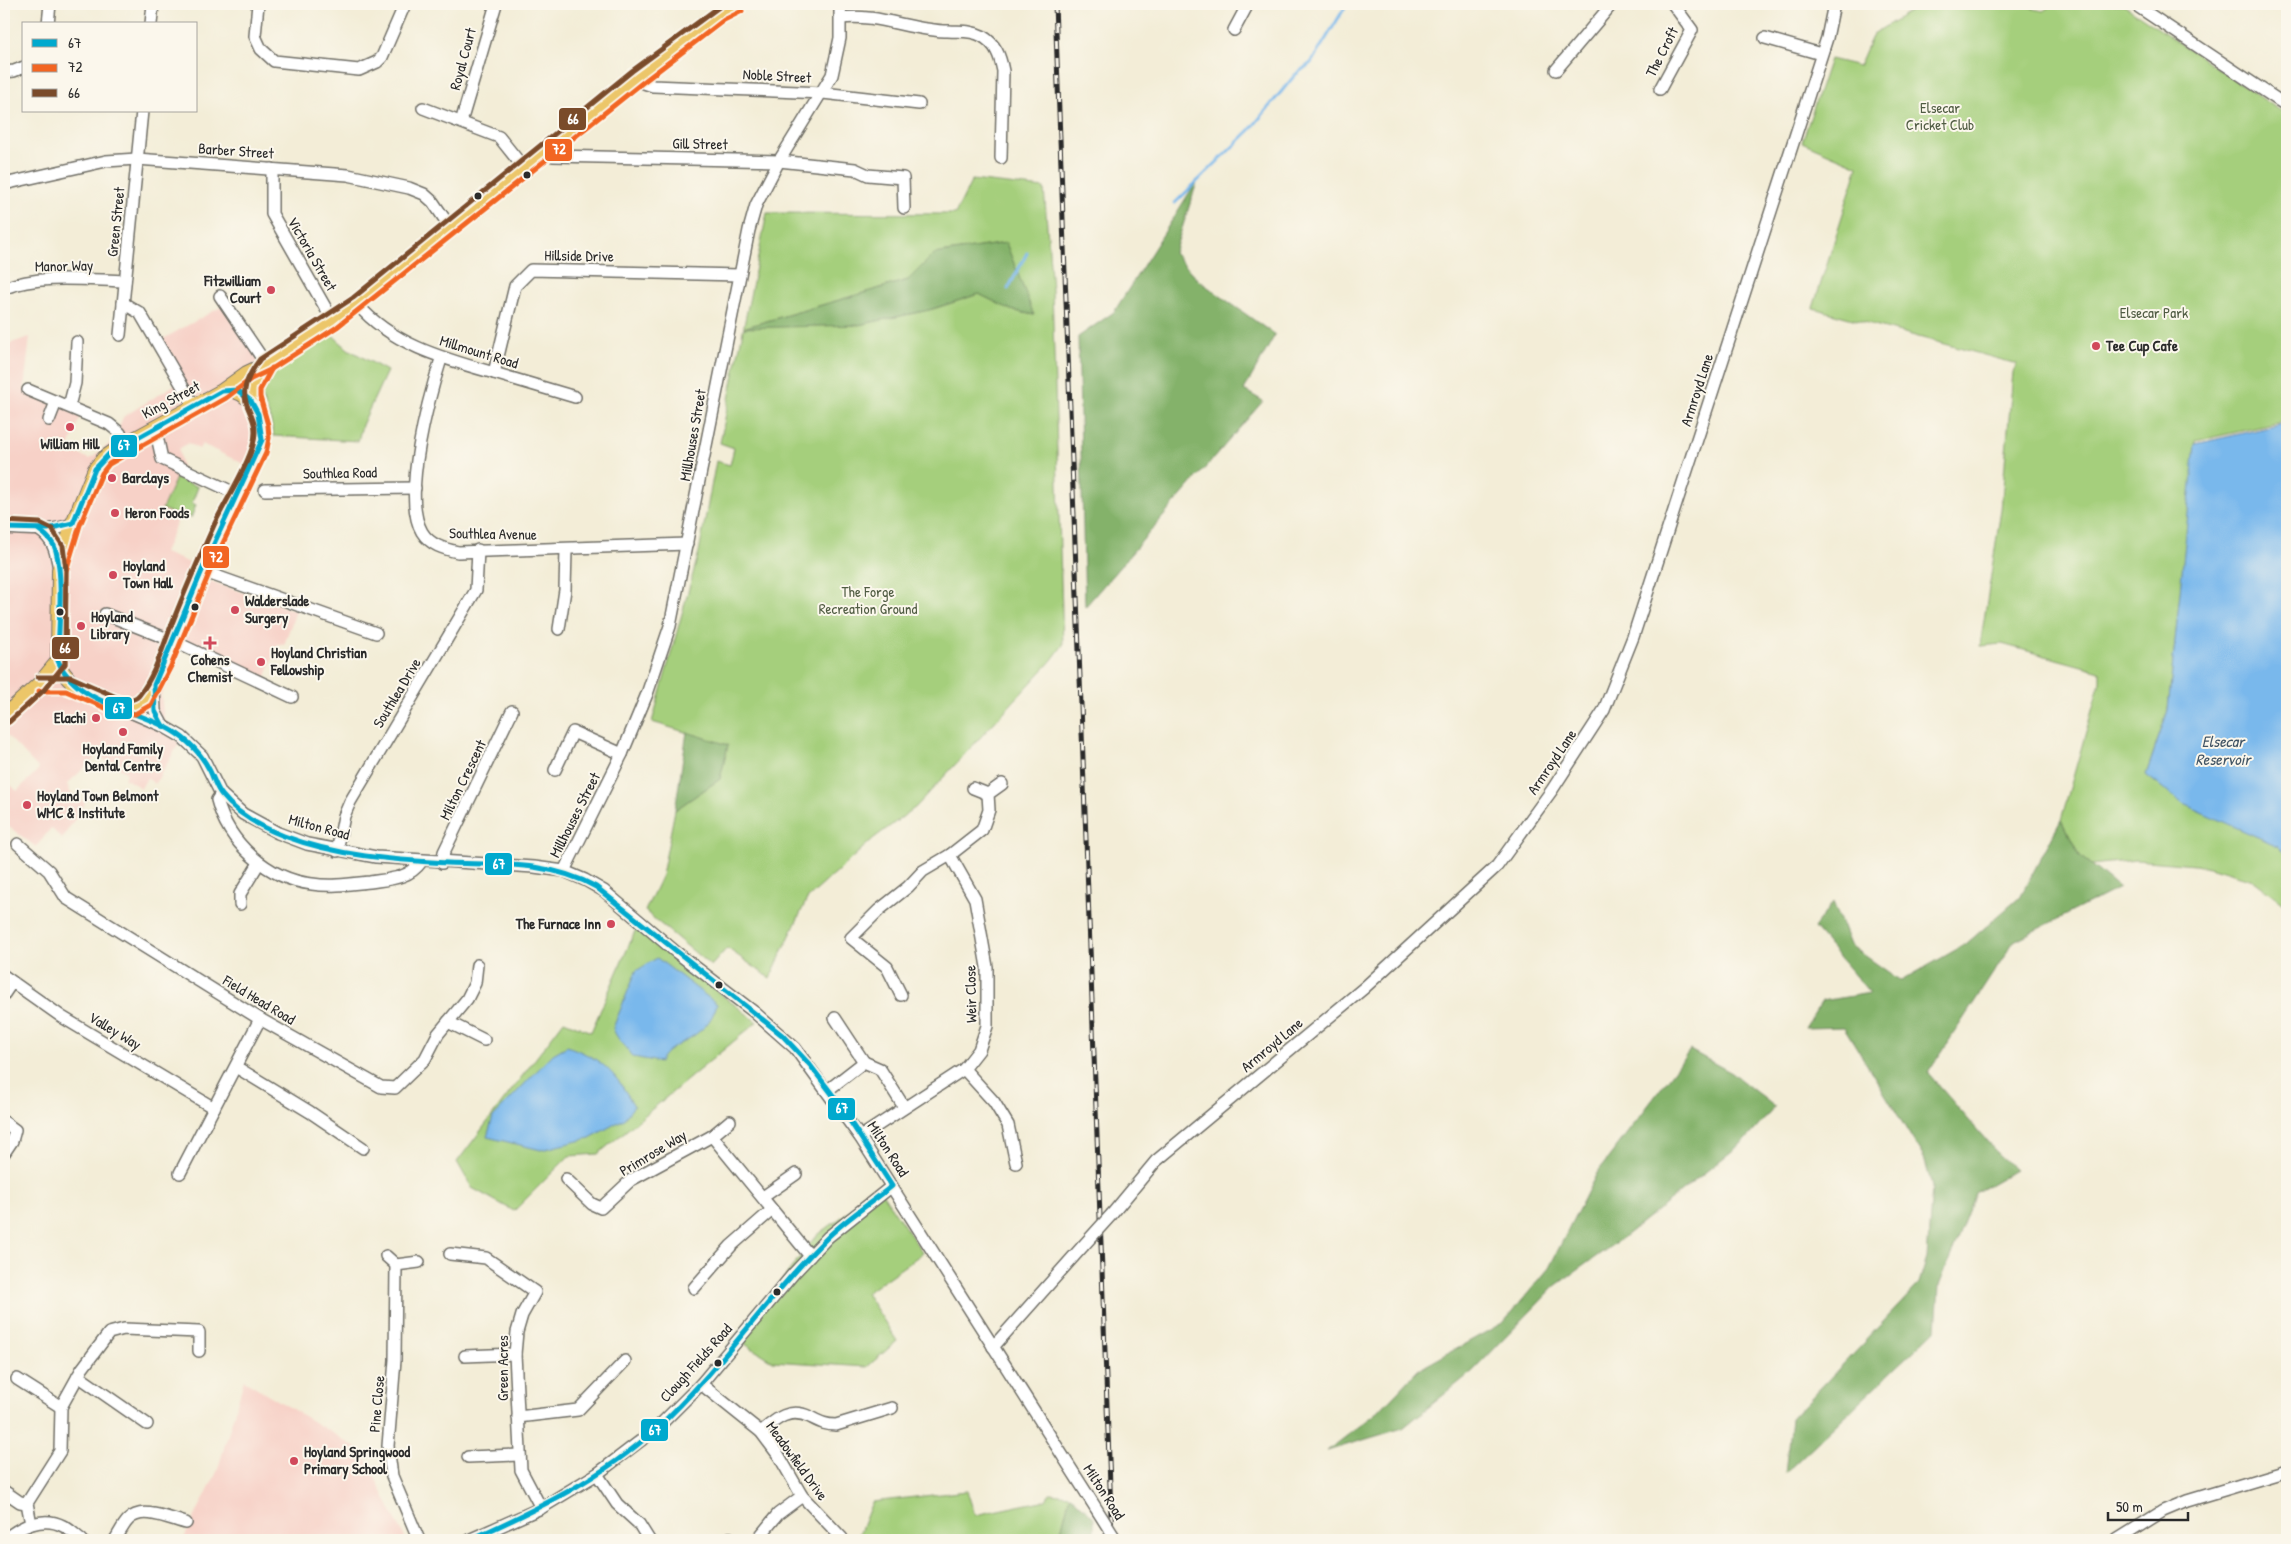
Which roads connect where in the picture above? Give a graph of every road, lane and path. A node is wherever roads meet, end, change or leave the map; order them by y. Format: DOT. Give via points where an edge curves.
graph roads {
  1 [pos="50,4"];
  2 [pos="153,4"];
  3 [pos="258,4"];
  4 [pos="405,4"];
  5 [pos="496,4"];
  6 [pos="738,4"];
  7 [pos="840,4"];
  8 [pos="1248,4"];
  9 [pos="1612,4"];
  10 [pos="1673,4"];
  11 [pos="1834,4"];
  12 [pos="2134,4"];
  13 [pos="841,18"];
  14 [pos="48,22"];
  15 [pos="151,22"];
  16 [pos="1234,30"];
  17 [pos="1765,38"];
  18 [pos="1821,54"];
  19 [pos="22,68"];
  20 [pos="1556,70"];
  21 [pos="4,72"];
  22 [pos="637,77"];
  23 [pos="1660,89"];
  24 [pos="823,93"];
  25 [pos="919,104"];
  26 [pos="2287,106"];
  27 [pos="423,108"];
  28 [pos="142,112"];
  29 [pos="461,122"];
  30 [pos="546,150"];
  31 [pos="1001,158"];
  32 [pos="138,159"];
  33 [pos="779,161"];
  34 [pos="523,167"];
  35 [pos="272,169"];
  36 [pos="4,184"];
  37 [pos="904,208"];
  38 [pos="450,227"];
  39 [pos="739,275"];
  40 [pos="126,281"];
  41 [pos="4,288"];
  42 [pos="220,296"];
  43 [pos="123,303"];
  44 [pos="357,304"];
  45 [pos="333,321"];
  46 [pos="120,336"];
  47 [pos="77,342"];
  48 [pos="440,358"];
  49 [pos="266,364"];
  50 [pos="494,373"];
  51 [pos="28,390"];
  52 [pos="222,391"];
  53 [pos="575,397"];
  54 [pos="251,401"];
  55 [pos="56,402"];
  56 [pos="69,406"];
  57 [pos="194,406"];
  58 [pos="49,420"];
  59 [pos="155,427"];
  60 [pos="125,444"];
  61 [pos="414,488"];
  62 [pos="265,490"];
  63 [pos="237,494"];
  64 [pos="72,523"];
  65 [pos="4,528"];
  66 [pos="39,530"];
  67 [pos="687,544"];
  68 [pos="478,550"];
  69 [pos="566,550"];
  70 [pos="59,570"];
  71 [pos="202,571"];
  72 [pos="104,614"];
  73 [pos="559,629"];
  74 [pos="376,633"];
  75 [pos="173,641"];
  76 [pos="58,661"];
  77 [pos="39,684"];
  78 [pos="75,685"];
  79 [pos="154,686"];
  80 [pos="292,696"];
  81 [pos="118,706"];
  82 [pos="512,712"];
  83 [pos="4,716"];
  84 [pos="164,726"];
  85 [pos="622,754"];
  86 [pos="555,770"];
  87 [pos="1002,784"];
  88 [pos="973,788"];
  89 [pos="221,794"];
  90 [pos="988,794"];
  91 [pos="18,844"];
  92 [pos="336,851"];
  93 [pos="950,855"];
  94 [pos="421,862"];
  95 [pos="258,863"];
  96 [pos="442,863"];
  97 [pos="564,871"];
  98 [pos="240,904"];
  99 [pos="477,965"];
  100 [pos="8,979"];
  101 [pos="4,994"];
  102 [pos="901,995"];
  103 [pos="835,1018"];
  104 [pos="260,1019"];
  105 [pos="448,1022"];
  106 [pos="484,1040"];
  107 [pos="864,1062"];
  108 [pos="236,1068"];
  109 [pos="964,1069"];
  110 [pos="828,1090"];
  111 [pos="904,1107"];
  112 [pos="214,1108"];
  113 [pos="730,1121"];
  114 [pos="4,1122"];
  115 [pos="712,1136"];
  116 [pos="860,1137"];
  117 [pos="363,1148"];
  118 [pos="4,1153"];
  119 [pos="1016,1163"];
  120 [pos="180,1173"];
  121 [pos="796,1174"];
  122 [pos="566,1179"];
  123 [pos="892,1186"];
  124 [pos="763,1197"];
  125 [pos="772,1210"];
  126 [pos="450,1254"];
  127 [pos="386,1256"];
  128 [pos="810,1256"];
  129 [pos="419,1262"];
  130 [pos="396,1265"];
  131 [pos="694,1288"];
  132 [pos="993,1347"];
  133 [pos="199,1351"];
  134 [pos="515,1354"];
  135 [pos="465,1356"];
  136 [pos="625,1361"];
  137 [pos="78,1376"];
  138 [pos="17,1380"];
  139 [pos="701,1384"];
  140 [pos="61,1407"];
  141 [pos="892,1408"];
  142 [pos="518,1418"];
  143 [pos="148,1424"];
  144 [pos="760,1432"];
  145 [pos="519,1455"];
  146 [pos="468,1457"];
  147 [pos="2287,1471"];
  148 [pos="597,1474"];
  149 [pos="4,1492"];
  150 [pos="802,1496"];
  151 [pos="27,1503"];
  152 [pos="541,1508"];
  153 [pos="186,1523"];
  154 [pos="31,1524"];
  155 [pos="842,1538"];
  156 [pos="4,1540"];
  157 [pos="82,1540"];
  158 [pos="115,1540"];
  159 [pos="419,1540"];
  160 [pos="469,1540"];
  161 [pos="649,1540"];
  162 [pos="757,1540"];
  163 [pos="1116,1540"];
  164 [pos="2117,1540"];
  1 -- 14 [label="street"];
  2 -- 15 [label="street"];
  3 -- 4 [label="street" via="255,36 261,49 274,61 360,70 382,57"];
  5 -- 29 [label="street, Royal Court"];
  6 -- 22 [label="main road, King Street"];
  7 -- 13 [label="street, Millhouses Street"];
  8 -- 16 [label="street"];
  9 -- 20 [label="street"];
  10 -- 23 [label="street, The Croft" via="1692,30"];
  11 -- 18 [label="street, Armroyd Lane"];
  12 -- 26 [label="street"];
  13 -- 24 [label="street, Millhouses Street" via="836,61"];
  13 -- 31 [label="street" via="972,32 994,45 1003,71"];
  17 -- 18 [label="street"];
  18 -- 132 [label="street, Armroyd Lane, bridge" via="1633,637 1604,710 1497,866 1364,988 1156,1161"];
  19 -- 21 [label="street"];
  22 -- 24 [label="street, Noble Street" via="653,86"];
  22 -- 30 [label="main road, King Street"];
  24 -- 25 [label="street, Noble Street"];
  24 -- 33 [label="street, Millhouses Street"];
  27 -- 29 [label="street"];
  28 -- 32 [label="street, Green Street"];
  29 -- 34 [label="street" via="499,137"];
  30 -- 33 [label="street, Gill Street" via="557,156"];
  30 -- 34 [label="main road, King Street"];
  32 -- 35 [label="street, Barber Street"];
  32 -- 36 [label="street, Barber Street" via="106,161"];
  32 -- 40 [label="street, Green Street"];
  33 -- 37 [label="street, Gill Street" via="904,178"];
  33 -- 39 [label="street, Millhouses Street" via="756,205"];
  34 -- 38 [label="main road, King Street"];
  35 -- 38 [label="street, Barber Street" via="348,175 409,188 424,194"];
  35 -- 45 [label="street, Victoria Street" via="272,214"];
  38 -- 44 [label="main road, King Street"];
  39 -- 50 [label="street, Hillside Drive" via="531,270 515,286"];
  39 -- 67 [label="street, Millhouses Street"];
  40 -- 41 [label="street, Manor Way" via="36,280"];
  40 -- 43 [label="street, Green Street"];
  42 -- 49 [label="street"];
  43 -- 46 [label="street, Green Street"];
  43 -- 57 [label="street" via="140,314"];
  44 -- 45 [label="main road, King Street"];
  44 -- 48 [label="street, Millmount Road" via="375,323"];
  45 -- 49 [label="main road, King Street"];
  47 -- 56 [label="street" via="75,383"];
  48 -- 50 [label="street, Millmount Road"];
  48 -- 61 [label="street, Southlea Avenue" via="426,406"];
  49 -- 52 [label="main road, King Street"];
  49 -- 54 [label="main road, King Street" via="253,382"];
  50 -- 53 [label="street, Millmount Road"];
  51 -- 55 [label="street"];
  52 -- 54 [label="main road" via="237,390"];
  52 -- 57 [label="main road, King Street"];
  54 -- 63 [label="main road" via="258,414 262,440"];
  55 -- 56 [label="street"];
  55 -- 58 [label="street"];
  56 -- 60 [label="street" via="109,424 120,433"];
  57 -- 59 [label="main road, King Street"];
  59 -- 60 [label="main road, King Street"];
  59 -- 63 [label="street" via="162,459"];
  60 -- 64 [label="main road, King Street" via="104,458 95,469"];
  61 -- 62 [label="street, Southlea Road"];
  61 -- 68 [label="street, Southlea Avenue" via="417,522 430,541 458,552"];
  63 -- 71 [label="main road"];
  64 -- 66 [label="street"];
  64 -- 70 [label="main road, King Street"];
  65 -- 66 [label="street"];
  66 -- 70 [label="street" via="56,549"];
  67 -- 69 [label="street, Southlea Avenue"];
  67 -- 85 [label="street, Millhouses Street" via="670,626 648,694"];
  68 -- 69 [label="street, Southlea Avenue"];
  68 -- 92 [label="street, Southlea Drive" via="476,590 350,802"];
  69 -- 73 [label="street" via="566,590"];
  70 -- 76 [label="main road, King Street"];
  71 -- 74 [label="street"];
  71 -- 75 [label="main road"];
  72 -- 75 [label="street"];
  75 -- 79 [label="main road"];
  75 -- 80 [label="street"];
  76 -- 77 [label="main road"];
  76 -- 78 [label="main road" via="62,673"];
  77 -- 78 [label="main road" via="61,682"];
  77 -- 83 [label="main road"];
  78 -- 81 [label="main road, Milton Road"];
  79 -- 81 [label="main road" via="140,705"];
  79 -- 84 [label="street" via="155,711"];
  81 -- 84 [label="street, Milton Road"];
  82 -- 96 [label="street, Milton Crescent" via="444,852"];
  84 -- 89 [label="street, Milton Road" via="182,737 202,756"];
  85 -- 86 [label="street" via="573,732"];
  85 -- 97 [label="street, Millhouses Street"];
  87 -- 90 [label="street"];
  88 -- 90 [label="street"];
  89 -- 92 [label="street, Milton Road" via="243,814 266,828"];
  89 -- 95 [label="street, Milton Road" via="218,800 229,828"];
  90 -- 93 [label="street" via="989,810 982,830"];
  91 -- 104 [label="street, Field Head Road" via="50,867 66,898"];
  92 -- 94 [label="street, Milton Road"];
  93 -- 102 [label="street" via="923,871 851,938 887,967"];
  93 -- 109 [label="street, Weir Close" via="974,899 987,967 987,1026 979,1050"];
  94 -- 95 [label="street, Milton Road" via="404,876 343,885 312,884 284,876"];
  94 -- 96 [label="street, Milton Road"];
  95 -- 98 [label="street" via="240,894"];
  96 -- 97 [label="street, Milton Road"];
  97 -- 110 [label="street, Milton Road" via="604,891 754,1012 795,1048"];
  99 -- 105 [label="street, Field Head Road" via="476,983"];
  100 -- 101 [label="street"];
  100 -- 112 [label="street, Valley Way" via="62,1017"];
  103 -- 107 [label="street"];
  104 -- 105 [label="street, Field Head Road" via="381,1087 395,1088 425,1059"];
  104 -- 108 [label="street"];
  105 -- 106 [label="street"];
  107 -- 110 [label="street"];
  107 -- 111 [label="street" via="880,1069"];
  108 -- 112 [label="street"];
  108 -- 117 [label="street"];
  109 -- 111 [label="street, Weir Close"];
  109 -- 119 [label="street" via="994,1102 1008,1125"];
  110 -- 116 [label="street, Milton Road"];
  111 -- 116 [label="street, Weir Close"];
  112 -- 120 [label="street"];
  113 -- 115 [label="street, Primrose Way"];
  114 -- 118 [label="street" via="15,1130"];
  115 -- 122 [label="street, Primrose Way" via="631,1180 601,1208 592,1204"];
  115 -- 124 [label="street"];
  116 -- 123 [label="street, Milton Road"];
  121 -- 124 [label="street"];
  123 -- 128 [label="street, Clough Fields Road"];
  123 -- 132 [label="street, Milton Road"];
  124 -- 125 [label="street"];
  125 -- 128 [label="street"];
  125 -- 131 [label="street" via="730,1246"];
  126 -- 134 [label="street, Green Acres" via="486,1258 535,1292 522,1315"];
  127 -- 130 [label="street"];
  128 -- 139 [label="street, Clough Fields Road"];
  129 -- 130 [label="street"];
  130 -- 159 [label="street, Pine Close" via="395,1360 388,1446 392,1476"];
  132 -- 163 [label="street, Milton Road, bridge"];
  133 -- 137 [label="street" via="199,1332 124,1328 109,1333"];
  134 -- 135 [label="street"];
  134 -- 142 [label="street, Green Acres"];
  136 -- 142 [label="street" via="578,1410"];
  137 -- 140 [label="street"];
  137 -- 143 [label="street"];
  138 -- 140 [label="street"];
  139 -- 144 [label="street, Meadowfield Drive"];
  139 -- 148 [label="street, Clough Fields Road" via="656,1429"];
  140 -- 151 [label="street" via="60,1451"];
  141 -- 144 [label="street" via="836,1425 789,1413"];
  142 -- 145 [label="street, Green Acres"];
  144 -- 150 [label="street, Meadowfield Drive" via="779,1456"];
  145 -- 146 [label="street"];
  145 -- 152 [label="street, Green Acres" via="521,1470"];
  147 -- 164 [label="street" via="2195,1498 2163,1511"];
  148 -- 152 [label="street, Clough Fields Road"];
  148 -- 161 [label="street" via="617,1504 639,1524"];
  149 -- 151 [label="street"];
  150 -- 155 [label="street, Meadowfield Drive"];
  150 -- 162 [label="street" via="778,1514"];
  151 -- 154 [label="street"];
  152 -- 160 [label="street, Clough Fields Road"];
  153 -- 158 [label="street" via="144,1512 135,1514"];
  154 -- 156 [label="street" via="17,1529"];
  154 -- 157 [label="street" via="48,1522 62,1525"];
}
